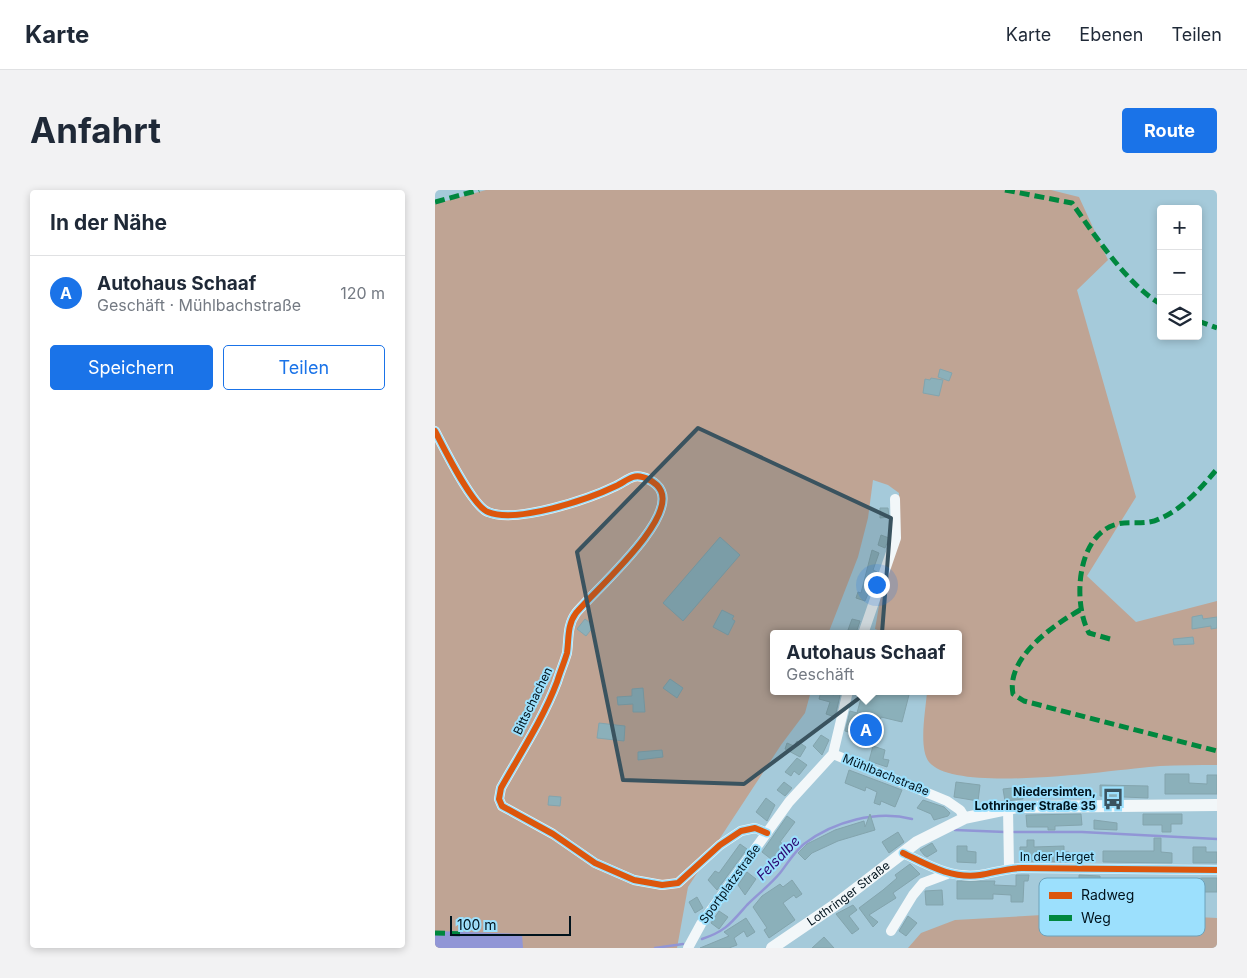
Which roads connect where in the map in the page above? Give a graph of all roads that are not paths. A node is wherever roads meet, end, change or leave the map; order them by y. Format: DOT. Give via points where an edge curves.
graph roads {
  1 [pos="435,431"];
  2 [pos="895,499"];
  3 [pos="864,630"];
  4 [pos="847,695"];
  5 [pos="833,754"];
  6 [pos="1217,805"];
  7 [pos="1008,808"];
  8 [pos="965,818"];
  9 [pos="767,833"];
  10 [pos="903,852"];
  11 [pos="1009,868"];
  12 [pos="1217,870"];
  13 [pos="947,874"];
  14 [pos="891,931"];
  15 [pos="688,948"];
  16 [pos="772,948"];
  1 -- 9 [label="street, Bittschachen" via="477,502 487,512 513,515 575,502 642,476 660,489 664,500 659,519 602,588 574,615 567,652 556,684 501,788 499,799 502,806 553,834 595,863 634,880 662,885 678,883 720,845 741,831 755,828"];
  2 -- 3 [label="street" via="895,538"];
  4 -- 5 [label="street, Mühlbachstraße"];
  5 -- 8 [label="street, Mühlbachstraße" via="947,801"];
  5 -- 9 [label="street, Sportplatzstraße" via="801,788"];
  6 -- 7 [label="main road, Lothringer Straße"];
  7 -- 8 [label="main road, Lothringer Straße"];
  7 -- 11 [label="street, In der Herget"];
  8 -- 10 [label="main road, Lothringer Straße"];
  9 -- 15 [label="street, Sportplatzstraße" via="701,924"];
  10 -- 13 [label="street, In der Herget"];
  10 -- 16 [label="main road, Lothringer Straße" via="827,911"];
  11 -- 12 [label="street, In der Herget"];
  11 -- 13 [label="street, In der Herget" via="978,875"];
  13 -- 14 [label="street, In der Herget" via="923,883"];
}
